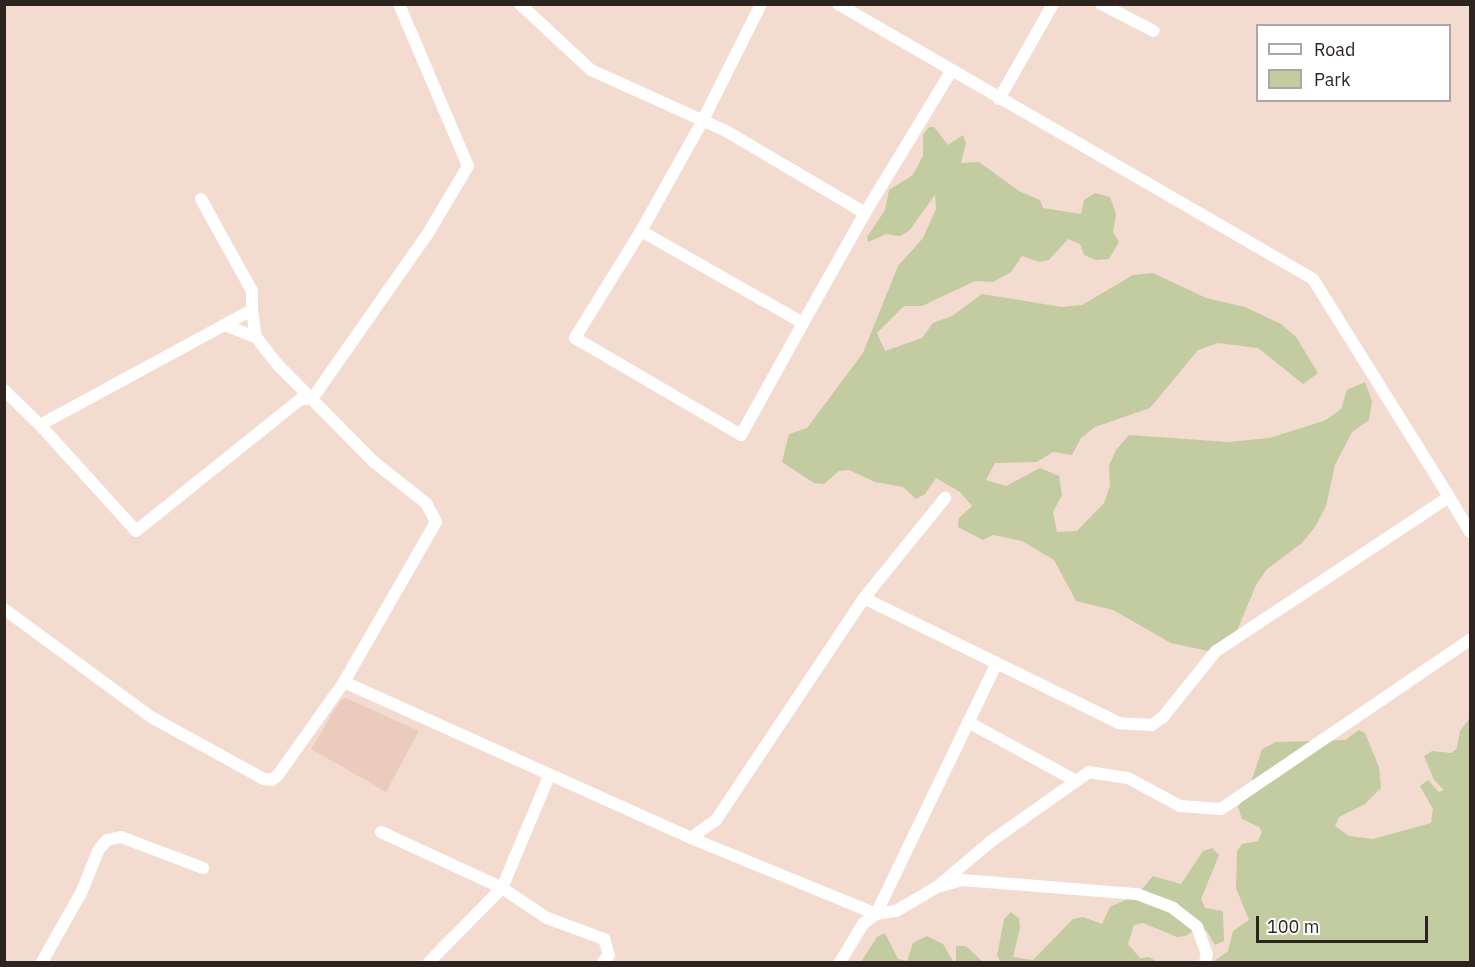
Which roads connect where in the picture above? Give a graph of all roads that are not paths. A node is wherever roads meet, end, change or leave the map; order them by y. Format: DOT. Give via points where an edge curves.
graph roads {
  1 [pos="399,4"];
  2 [pos="520,4"];
  3 [pos="761,4"];
  4 [pos="838,4"];
  5 [pos="1053,4"];
  6 [pos="1101,4"];
  7 [pos="1154,32"];
  8 [pos="952,70"];
  9 [pos="999,99"];
  10 [pos="703,120"];
  11 [pos="201,199"];
  12 [pos="865,213"];
  13 [pos="641,231"];
  14 [pos="252,310"];
  15 [pos="804,323"];
  16 [pos="224,325"];
  17 [pos="256,337"];
  18 [pos="4,390"];
  19 [pos="312,399"];
  20 [pos="40,425"];
  21 [pos="1449,497"];
  22 [pos="945,498"];
  23 [pos="1470,532"];
  24 [pos="864,598"];
  25 [pos="4,609"];
  26 [pos="1470,640"];
  27 [pos="997,663"];
  28 [pos="344,682"];
  29 [pos="969,722"];
  30 [pos="549,776"];
  31 [pos="1076,781"];
  32 [pos="381,832"];
  33 [pos="691,838"];
  34 [pos="203,868"];
  35 [pos="937,887"];
  36 [pos="502,888"];
  37 [pos="876,914"];
  38 [pos="42,963"];
  39 [pos="429,963"];
  40 [pos="603,963"];
  41 [pos="840,963"];
  42 [pos="1205,963"];
  1 -- 19 [label="street" via="468,166 427,235"];
  2 -- 10 [label="street" via="591,70"];
  3 -- 10 [label="street"];
  4 -- 8 [label="street"];
  5 -- 9 [label="street"];
  6 -- 7 [label="street"];
  8 -- 9 [label="street"];
  8 -- 12 [label="street"];
  9 -- 21 [label="street" via="1313,279"];
  10 -- 12 [label="street"];
  10 -- 13 [label="street"];
  11 -- 14 [label="street" via="252,291"];
  12 -- 15 [label="street"];
  13 -- 15 [label="street"];
  13 -- 15 [label="street" via="575,338 741,435"];
  14 -- 16 [label="street"];
  14 -- 17 [label="street"];
  16 -- 17 [label="street"];
  16 -- 20 [label="street"];
  17 -- 19 [label="street"];
  18 -- 20 [label="street"];
  19 -- 20 [label="street" via="301,399 136,531"];
  19 -- 28 [label="street" via="374,462 426,503 436,522"];
  21 -- 23 [label="street"];
  21 -- 27 [label="street" via="1216,651 1163,717 1152,725 1119,723"];
  22 -- 24 [label="street"];
  24 -- 27 [label="street"];
  24 -- 33 [label="street" via="716,820"];
  25 -- 28 [label="street" via="151,717 264,779 272,780 278,775"];
  26 -- 31 [label="street" via="1221,809 1180,806 1143,784 1115,774 1089,772"];
  27 -- 29 [label="street"];
  28 -- 30 [label="street"];
  29 -- 31 [label="street"];
  29 -- 37 [label="street"];
  30 -- 33 [label="street"];
  30 -- 36 [label="street"];
  31 -- 35 [label="street" via="990,842"];
  32 -- 36 [label="street"];
  33 -- 37 [label="street"];
  34 -- 38 [label="street" via="122,837 107,840"];
  35 -- 37 [label="street" via="896,911"];
  35 -- 42 [label="street" via="962,880 1137,894 1173,908 1197,927 1208,954"];
  36 -- 39 [label="street"];
  36 -- 40 [label="street" via="547,918 604,939 609,955"];
  37 -- 41 [label="street" via="863,924"];
}
